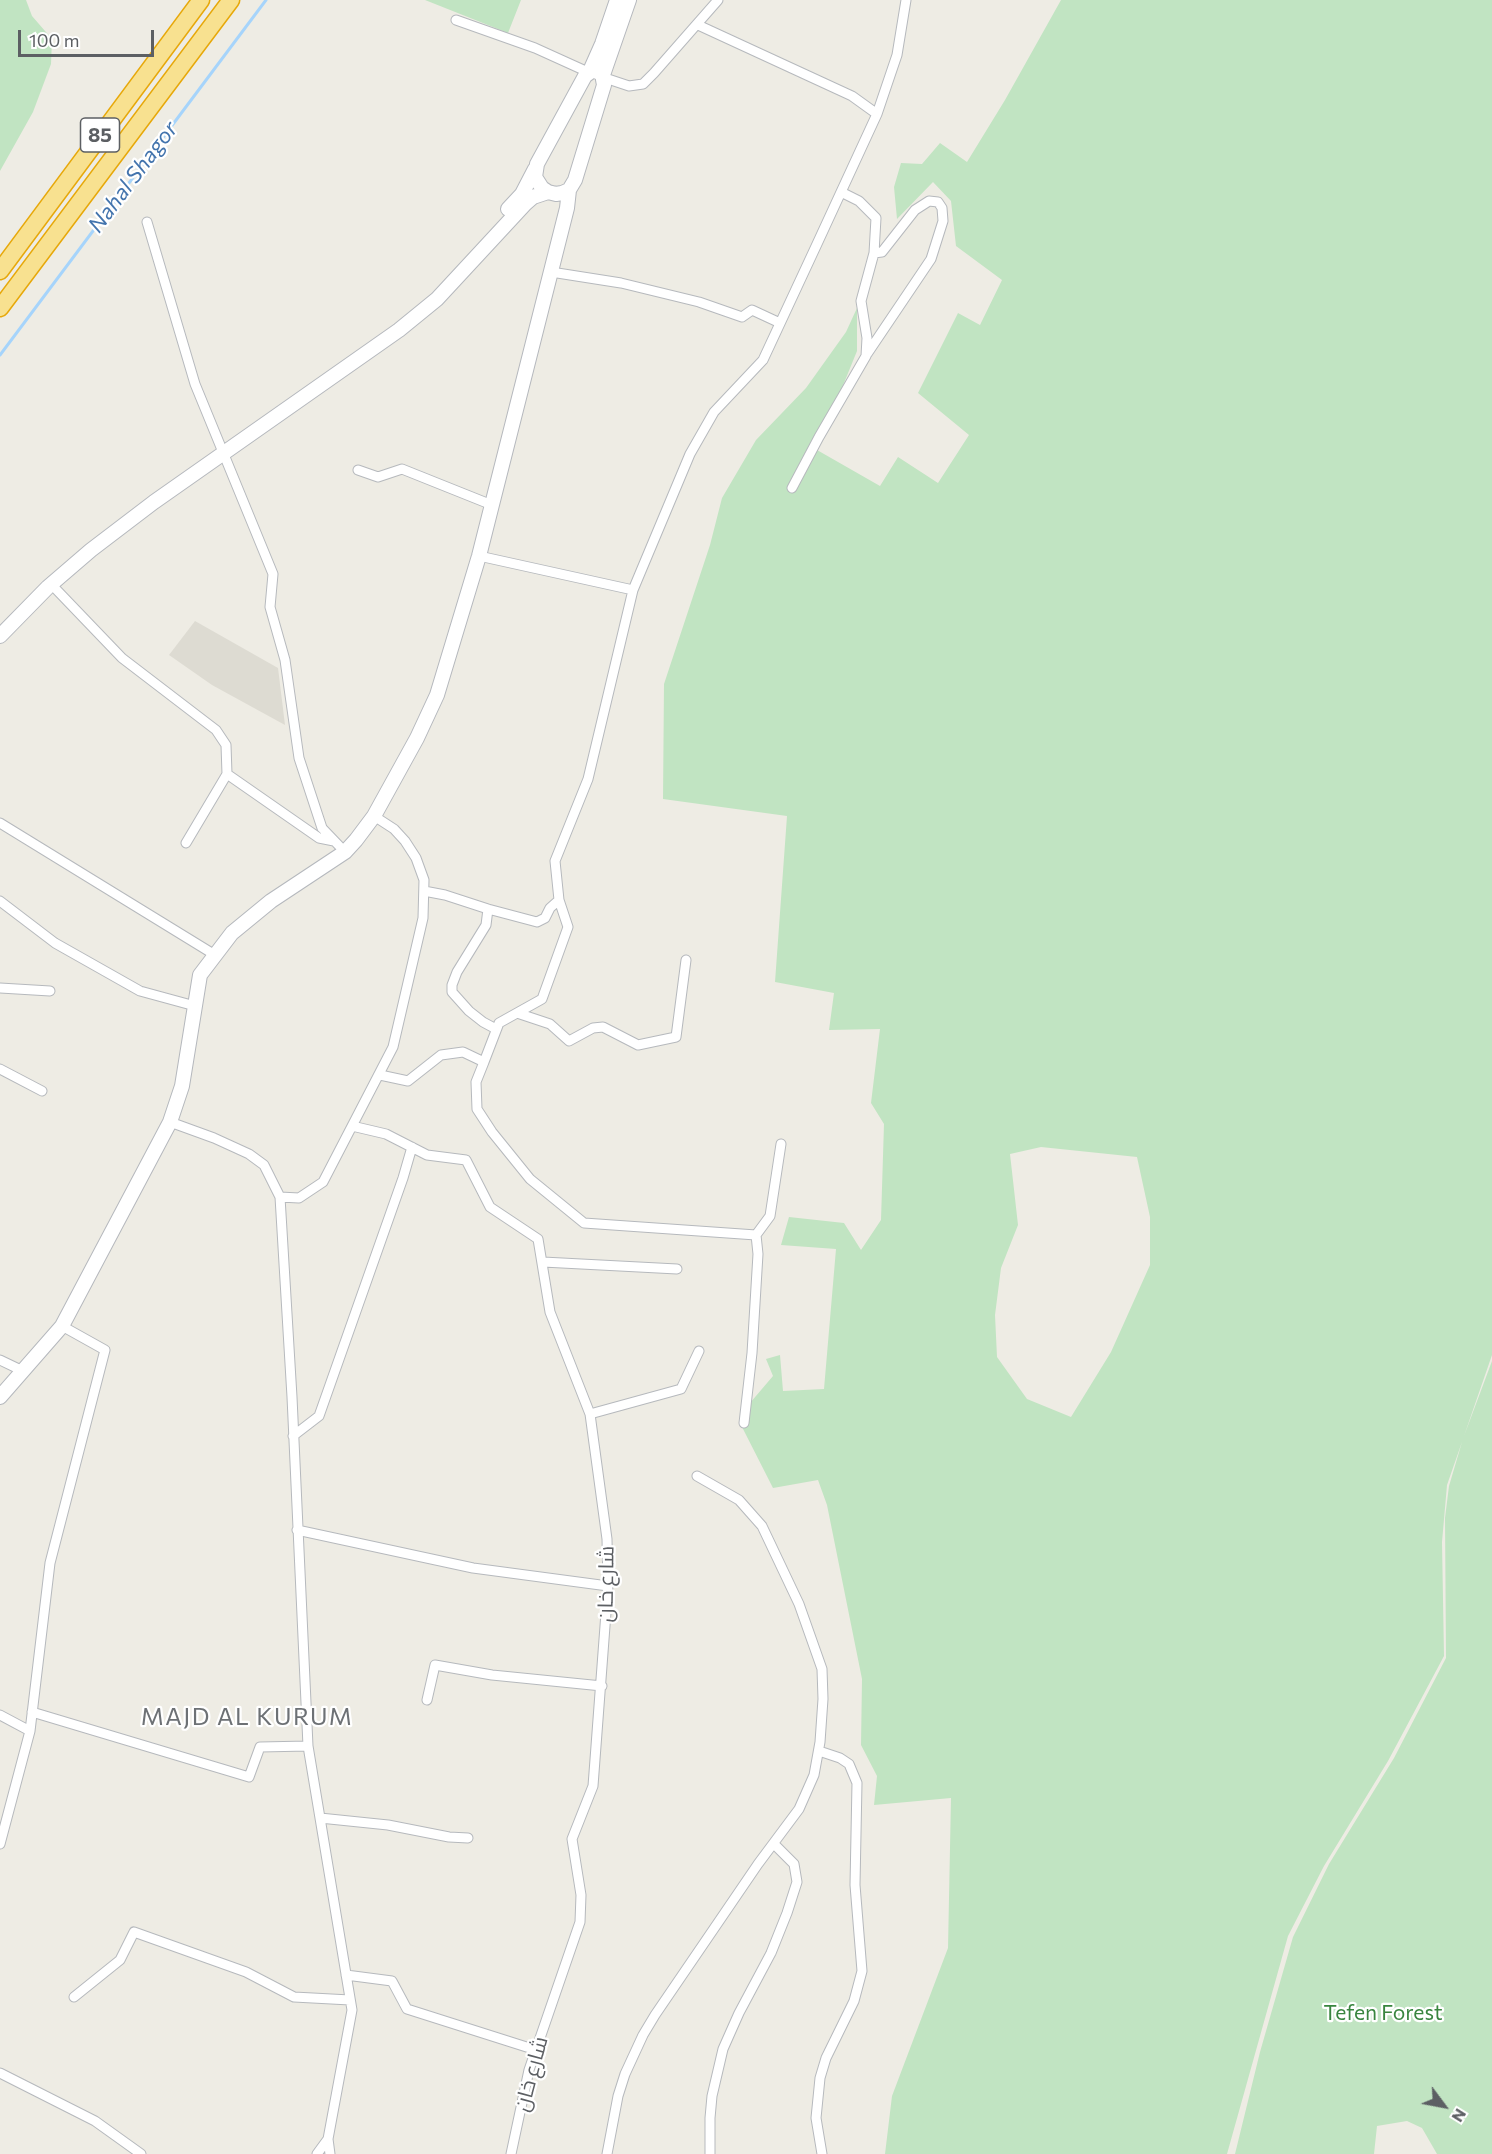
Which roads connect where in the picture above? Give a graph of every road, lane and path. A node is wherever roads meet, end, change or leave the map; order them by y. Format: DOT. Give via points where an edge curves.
graph roads {
  1 [pos="201,0"];
  2 [pos="231,0"];
  3 [pos="618,0"];
  4 [pos="629,0"];
  5 [pos="718,0"];
  6 [pos="906,0"];
  7 [pos="456,20"];
  8 [pos="698,25"];
  9 [pos="598,77"];
  10 [pos="877,114"];
  11 [pos="535,169"];
  12 [pos="569,190"];
  13 [pos="548,192"];
  14 [pos="841,192"];
  15 [pos="147,222"];
  16 [pos="874,253"];
  17 [pos="0,271"];
  18 [pos="551,272"];
  19 [pos="0,308"];
  20 [pos="780,323"];
  21 [pos="382,340"];
  22 [pos="866,356"];
  23 [pos="224,454"];
  24 [pos="358,470"];
  25 [pos="792,488"];
  26 [pos="492,505"];
  27 [pos="479,556"];
  28 [pos="51,584"];
  29 [pos="633,590"];
  30 [pos="0,636"];
  31 [pos="227,774"];
  32 [pos="374,816"];
  33 [pos="0,823"];
  34 [pos="334,841"];
  35 [pos="186,843"];
  36 [pos="345,852"];
  37 [pos="423,891"];
  38 [pos="559,900"];
  39 [pos="0,901"];
  40 [pos="488,909"];
  41 [pos="215,955"];
  42 [pos="686,960"];
  43 [pos="0,988"];
  44 [pos="50,991"];
  45 [pos="195,1006"];
  46 [pos="517,1013"];
  47 [pos="496,1029"];
  48 [pos="484,1062"];
  49 [pos="0,1070"];
  50 [pos="380,1075"];
  51 [pos="42,1090"];
  52 [pos="170,1122"];
  53 [pos="352,1126"];
  54 [pos="781,1144"];
  55 [pos="412,1147"];
  56 [pos="280,1197"];
  57 [pos="756,1235"];
  58 [pos="543,1262"];
  59 [pos="677,1269"];
  60 [pos="62,1326"];
  61 [pos="699,1351"];
  62 [pos="0,1360"];
  63 [pos="23,1371"];
  64 [pos="0,1397"];
  65 [pos="590,1414"];
  66 [pos="744,1423"];
  67 [pos="293,1436"];
  68 [pos="697,1476"];
  69 [pos="297,1530"];
  70 [pos="608,1586"];
  71 [pos="602,1686"];
  72 [pos="427,1700"];
  73 [pos="32,1712"];
  74 [pos="0,1715"];
  75 [pos="30,1731"];
  76 [pos="308,1746"];
  77 [pos="819,1751"];
  78 [pos="320,1818"];
  79 [pos="468,1838"];
  80 [pos="0,1844"];
  81 [pos="774,1844"];
  82 [pos="346,1975"];
  83 [pos="74,1997"];
  84 [pos="350,2000"];
  85 [pos="536,2050"];
  86 [pos="0,2073"];
  87 [pos="328,2139"];
  88 [pos="141,2154"];
  89 [pos="317,2154"];
  90 [pos="330,2154"];
  91 [pos="511,2154"];
  92 [pos="607,2154"];
  93 [pos="710,2154"];
  94 [pos="822,2154"];
  1 -- 17 [label="highway, 85"];
  2 -- 19 [label="highway, 85"];
  3 -- 9 [label="street" via="602,44"];
  4 -- 9 [label="street"];
  5 -- 8 [label="street"];
  6 -- 10 [label="street" via="897,55"];
  7 -- 9 [label="street" via="535,48"];
  8 -- 9 [label="street" via="648,79 636,86"];
  8 -- 10 [label="street" via="852,96"];
  9 -- 11 [label="street"];
  9 -- 12 [label="street" via="579,170"];
  10 -- 14 [label="street"];
  11 -- 13 [label="street" via="538,182"];
  11 -- 21 [label="street" via="522,194 440,284"];
  12 -- 13 [label="street"];
  12 -- 18 [label="street"];
  13 -- 21 [label="street" via="525,204 437,299"];
  14 -- 16 [label="street" via="859,201 876,218"];
  14 -- 20 [label="street"];
  15 -- 23 [label="street" via="195,384"];
  16 -- 22 [label="street" via="861,301"];
  16 -- 22 [label="street" via="882,252 915,210 929,201 938,202 943,221 931,259"];
  18 -- 20 [label="street" via="621,283 742,317 752,310"];
  18 -- 26 [label="street"];
  20 -- 29 [label="street" via="763,360 714,412 690,454"];
  21 -- 23 [label="street"];
  22 -- 25 [label="street"];
  23 -- 28 [label="street" via="100,543"];
  23 -- 34 [label="street" via="273,574 270,607 285,660 299,758 322,828"];
  24 -- 26 [label="street" via="378,477 402,469"];
  26 -- 27 [label="street"];
  27 -- 29 [label="street"];
  27 -- 32 [label="street" via="436,694"];
  28 -- 30 [label="street"];
  28 -- 31 [label="street" via="122,658 216,730 226,745"];
  29 -- 38 [label="street" via="588,779 555,861"];
  31 -- 34 [label="street" via="319,838"];
  31 -- 35 [label="street"];
  32 -- 36 [label="street"];
  32 -- 37 [label="street" via="405,841 416,858"];
  33 -- 41 [label="street"];
  34 -- 36 [label="street"];
  36 -- 41 [label="street" via="271,901 232,933"];
  37 -- 40 [label="street"];
  37 -- 50 [label="street" via="423,918 393,1047"];
  38 -- 40 [label="street" via="537,922"];
  38 -- 46 [label="street" via="568,927 542,999"];
  39 -- 45 [label="street" via="55,942 140,991"];
  40 -- 47 [label="street" via="486,926 457,972 452,992 469,1011"];
  41 -- 45 [label="street" via="200,975"];
  42 -- 46 [label="street" via="676,1037 638,1045 603,1027 569,1041 550,1024"];
  43 -- 44 [label="street"];
  45 -- 52 [label="street" via="182,1086"];
  46 -- 47 [label="street"];
  47 -- 48 [label="street"];
  48 -- 50 [label="street" via="463,1052 441,1055 408,1081"];
  48 -- 57 [label="street" via="476,1082 477,1109 530,1179 584,1224"];
  49 -- 51 [label="street"];
  50 -- 53 [label="street"];
  52 -- 56 [label="street" via="249,1154 264,1165"];
  52 -- 60 [label="street"];
  53 -- 55 [label="street, شارع خان" via="386,1134"];
  53 -- 56 [label="street" via="323,1182 299,1198"];
  54 -- 57 [label="street" via="770,1216"];
  55 -- 58 [label="street, شارع خان" via="428,1155 466,1160 490,1207 538,1239"];
  55 -- 67 [label="street" via="319,1416"];
  56 -- 67 [label="street"];
  57 -- 66 [label="street" via="758,1254"];
  58 -- 59 [label="street"];
  58 -- 65 [label="street, شارع خان" via="550,1312"];
  60 -- 63 [label="street"];
  60 -- 73 [label="street" via="105,1350 50,1563"];
  61 -- 65 [label="street" via="681,1389"];
  62 -- 63 [label="street"];
  63 -- 64 [label="street"];
  65 -- 70 [label="street, شارع خان" via="607,1539"];
  67 -- 69 [label="street"];
  68 -- 77 [label="street" via="739,1500 762,1526 799,1604 822,1669"];
  69 -- 70 [label="street" via="473,1568"];
  69 -- 76 [label="street"];
  70 -- 71 [label="street, شارع خان"];
  71 -- 72 [label="street" via="435,1665"];
  71 -- 85 [label="street, شارع خان" via="593,1786 572,1839 581,1895 580,1922"];
  73 -- 75 [label="street"];
  73 -- 76 [label="street" via="249,1777 260,1747"];
  74 -- 75 [label="street"];
  75 -- 80 [label="street"];
  76 -- 78 [label="street"];
  77 -- 81 [label="street" via="805,1797"];
  77 -- 94 [label="street" via="849,1764 857,1783 856,1894 862,1971 854,2001 820,2078 816,2118"];
  78 -- 79 [label="street"];
  78 -- 82 [label="street"];
  81 -- 92 [label="street" via="643,2035 618,2096"];
  81 -- 93 [label="street" via="794,1864 797,1882 774,1945 723,2049 711,2107"];
  82 -- 84 [label="street"];
  82 -- 85 [label="street" via="392,1981 407,2009"];
  83 -- 84 [label="street" via="120,1960 134,1932 246,1972 294,1997"];
  84 -- 87 [label="street" via="352,2010"];
  85 -- 91 [label="street, شارع خان"];
  86 -- 88 [label="street" via="95,2121"];
  87 -- 89 [label="street"];
  87 -- 90 [label="street"];
}
